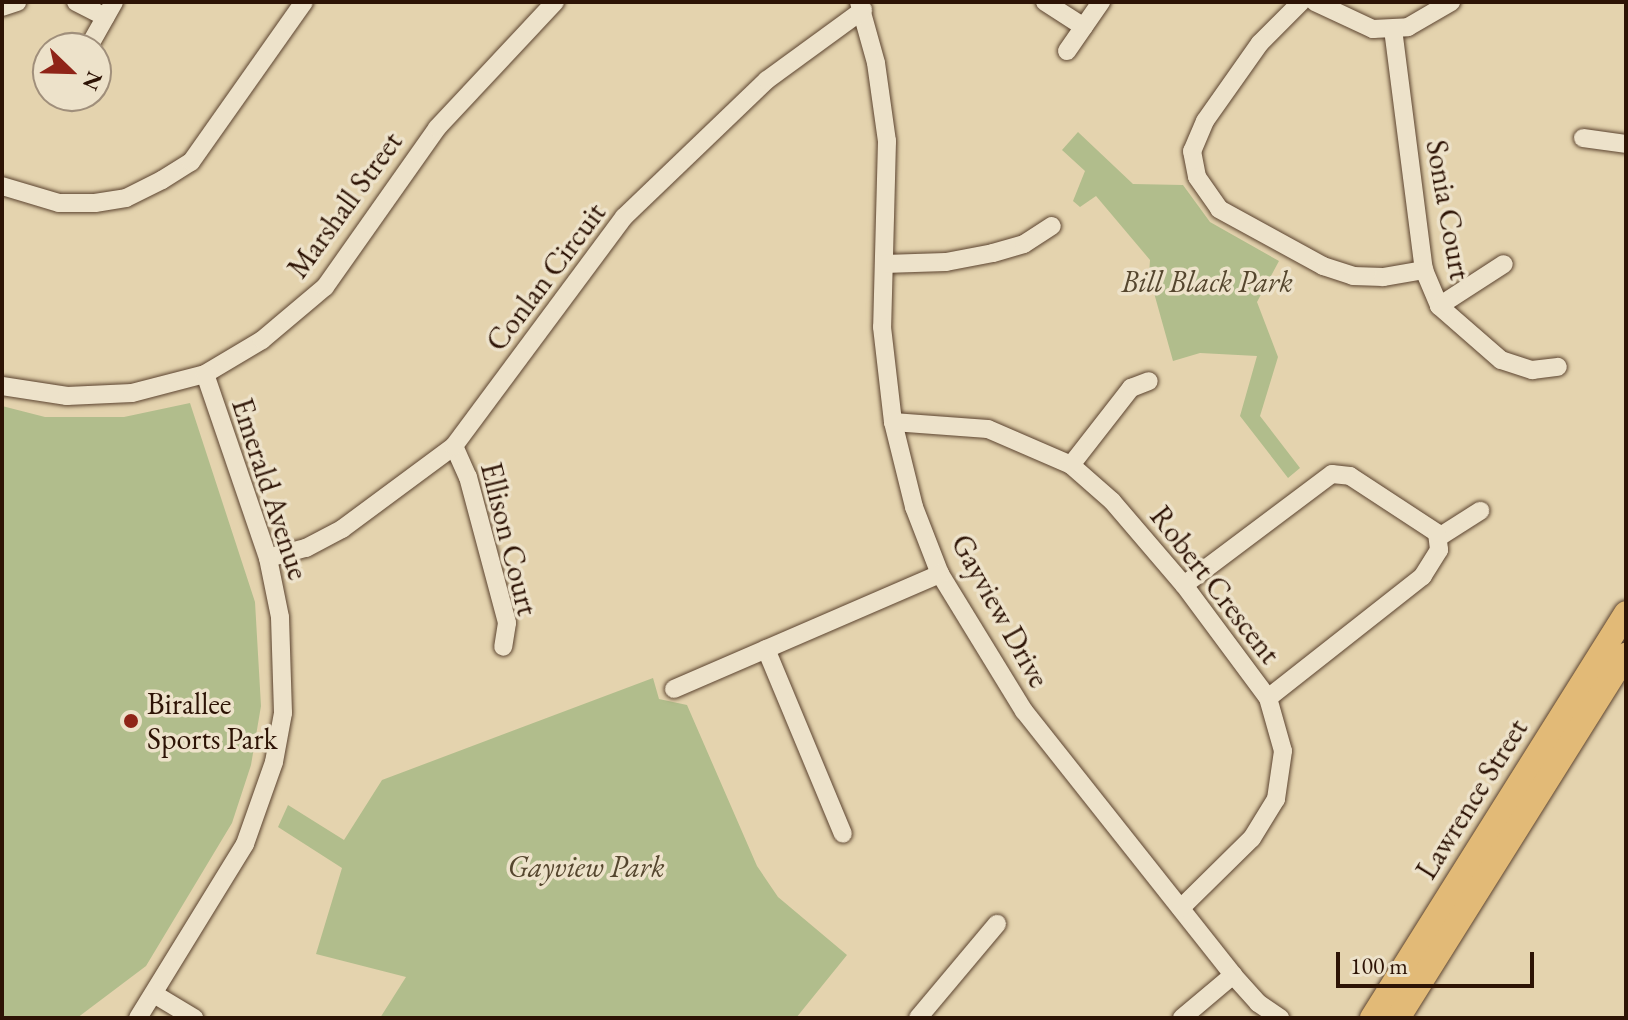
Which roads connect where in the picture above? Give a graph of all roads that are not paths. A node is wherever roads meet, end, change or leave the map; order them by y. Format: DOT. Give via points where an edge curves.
graph roads {
  1 [pos="17,2"];
  2 [pos="76,2"];
  3 [pos="304,2"];
  4 [pos="555,2"];
  5 [pos="1045,2"];
  6 [pos="1101,2"];
  7 [pos="1301,2"];
  8 [pos="1315,2"];
  9 [pos="1451,2"];
  10 [pos="861,6"];
  11 [pos="2,7"];
  12 [pos="110,10"];
  13 [pos="1084,27"];
  14 [pos="1393,29"];
  15 [pos="97,32"];
  16 [pos="1067,51"];
  17 [pos="1583,138"];
  18 [pos="1626,144"];
  19 [pos="2,186"];
  20 [pos="1052,226"];
  21 [pos="884,264"];
  22 [pos="1504,264"];
  23 [pos="1424,270"];
  24 [pos="1439,306"];
  25 [pos="1558,367"];
  26 [pos="205,374"];
  27 [pos="1149,381"];
  28 [pos="2,386"];
  29 [pos="893,422"];
  30 [pos="454,446"];
  31 [pos="1071,465"];
  32 [pos="1480,511"];
  33 [pos="1439,537"];
  34 [pos="268,558"];
  35 [pos="940,574"];
  36 [pos="1184,585"];
  37 [pos="1626,613"];
  38 [pos="503,647"];
  39 [pos="766,649"];
  40 [pos="1626,655"];
  41 [pos="674,689"];
  42 [pos="1268,698"];
  43 [pos="843,834"];
  44 [pos="1181,908"];
  45 [pos="997,924"];
  46 [pos="1233,975"];
  47 [pos="154,994"];
  48 [pos="138,1018"];
  49 [pos="194,1018"];
  50 [pos="918,1018"];
  51 [pos="1182,1018"];
  52 [pos="1280,1018"];
  53 [pos="1372,1018"];
  54 [pos="1398,1018"];
  1 -- 11 [label="street"];
  2 -- 12 [label="street"];
  3 -- 19 [label="street" via="191,162 162,180 126,198 95,203 59,203"];
  4 -- 26 [label="street, Marshall Street" via="437,128 325,287 262,340"];
  5 -- 13 [label="street"];
  6 -- 13 [label="street"];
  7 -- 23 [label="street" via="1260,43 1205,121 1192,151 1197,177 1219,209 1323,266 1353,276"];
  8 -- 14 [label="street" via="1358,26"];
  9 -- 14 [label="street" via="1424,21"];
  10 -- 21 [label="street, Gayview Drive" via="887,141"];
  10 -- 30 [label="street, Conlan Circuit" via="767,80 624,217"];
  12 -- 15 [label="street"];
  13 -- 16 [label="street"];
  14 -- 23 [label="street, Sonia Court"];
  17 -- 18 [label="street"];
  20 -- 21 [label="street" via="1024,244 993,253 946,262"];
  21 -- 29 [label="street, Gayview Drive" via="882,341"];
  22 -- 24 [label="street"];
  23 -- 24 [label="street, Sonia Court"];
  24 -- 25 [label="street, Sonia Court" via="1501,360 1532,370"];
  26 -- 28 [label="street, Marshall Street" via="132,393 99,395"];
  26 -- 34 [label="street, Emerald Avenue"];
  27 -- 31 [label="street" via="1131,388"];
  29 -- 31 [label="street, Robert Crescent" via="988,429"];
  29 -- 35 [label="street, Gayview Drive" via="914,507"];
  30 -- 34 [label="street, Conlan Circuit" via="342,529"];
  30 -- 38 [label="street, Ellison Court" via="468,477 507,623"];
  31 -- 36 [label="street, Robert Crescent" via="1112,501"];
  32 -- 33 [label="street"];
  33 -- 36 [label="street" via="1350,476 1332,474"];
  33 -- 42 [label="street" via="1439,550 1423,576"];
  34 -- 47 [label="street, Emerald Avenue" via="283,661 283,713 274,762 245,844"];
  35 -- 39 [label="street"];
  35 -- 44 [label="street, Gayview Drive" via="1024,711"];
  36 -- 42 [label="street, Robert Crescent"];
  37 -- 53 [label="main road, Lawrence Street"];
  39 -- 41 [label="street"];
  39 -- 43 [label="street"];
  40 -- 54 [label="main road, Lawrence Street"];
  42 -- 44 [label="street, Robert Crescent" via="1283,751 1276,799 1252,838"];
  44 -- 46 [label="street, Gayview Drive"];
  45 -- 50 [label="street"];
  46 -- 51 [label="street"];
  46 -- 52 [label="street, Gayview Drive"];
  47 -- 48 [label="street, Emerald Avenue"];
  47 -- 49 [label="street"];
}
